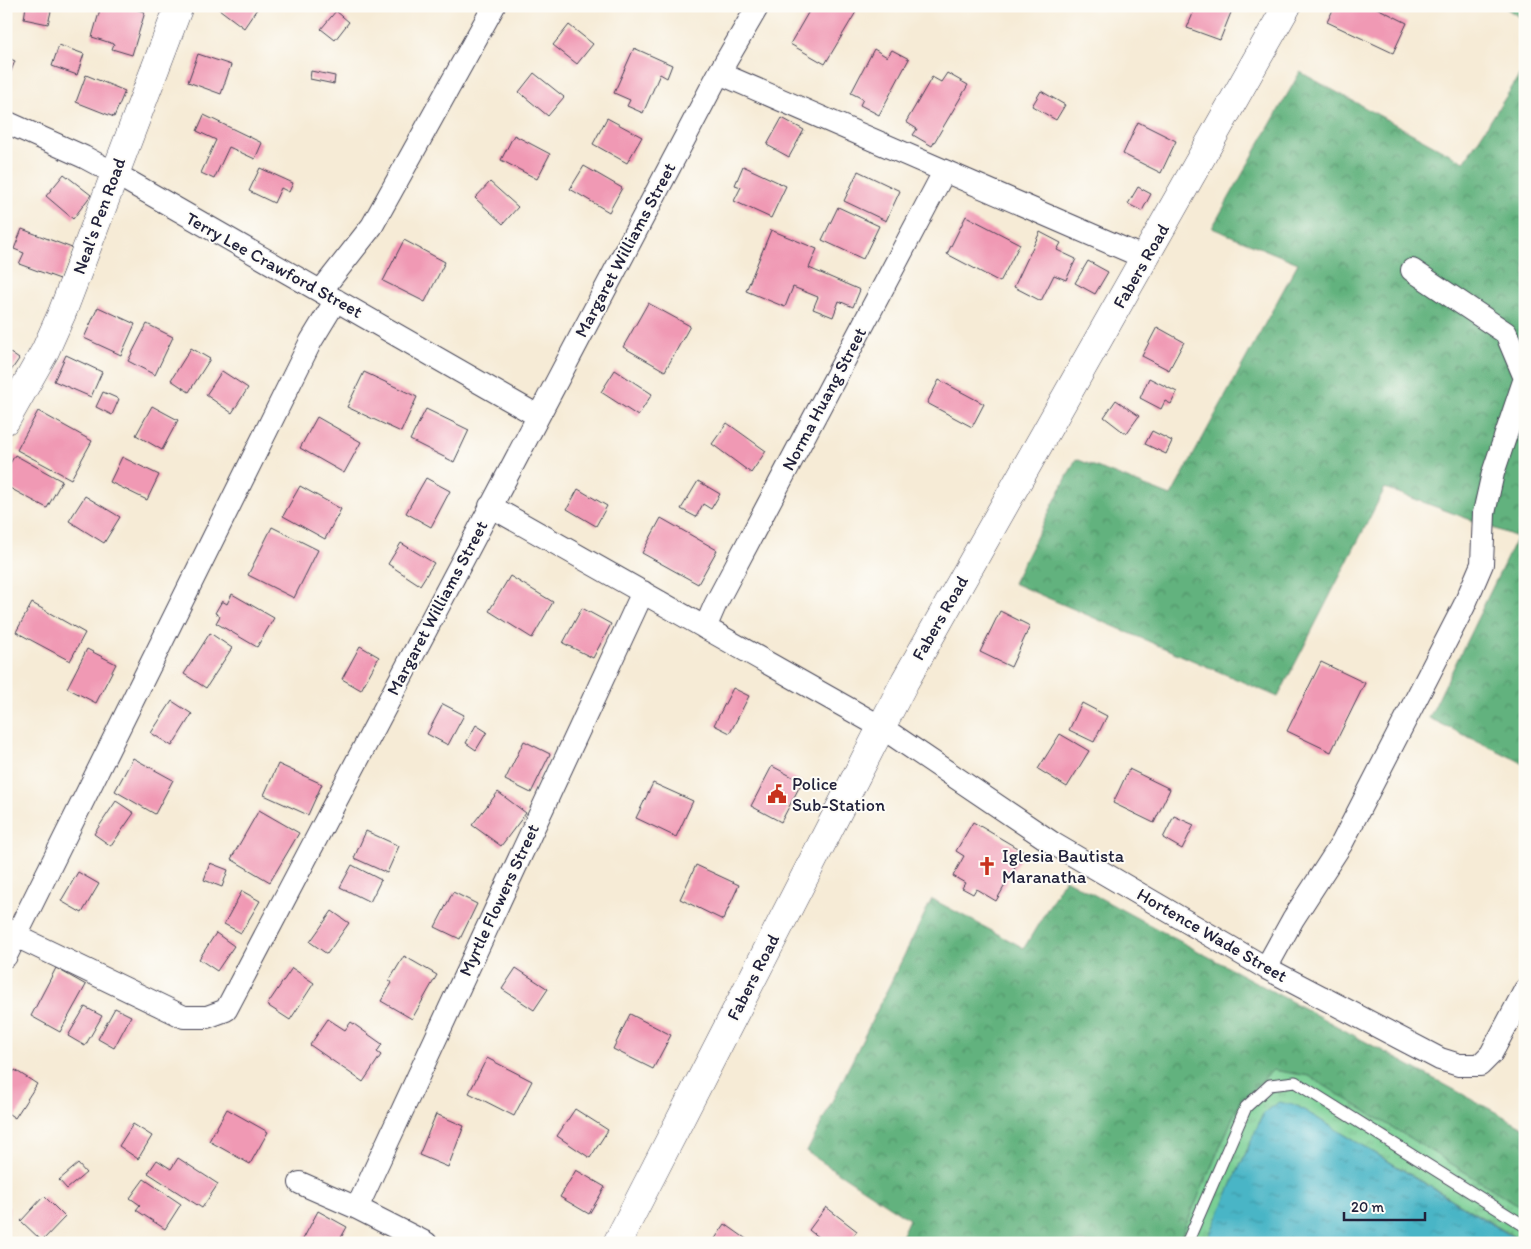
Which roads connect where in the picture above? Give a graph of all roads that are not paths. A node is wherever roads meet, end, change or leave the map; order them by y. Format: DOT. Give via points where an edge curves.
graph roads {
  1 [pos="179,6"];
  2 [pos="494,6"];
  3 [pos="758,6"];
  4 [pos="1286,6"];
  5 [pos="719,73"];
  6 [pos="6,122"];
  7 [pos="944,172"];
  8 [pos="114,173"];
  9 [pos="1146,258"];
  10 [pos="1412,270"];
  11 [pos="328,295"];
  12 [pos="1525,378"];
  13 [pos="538,416"];
  14 [pos="6,420"];
  15 [pos="490,506"];
  16 [pos="643,592"];
  17 [pos="705,628"];
  18 [pos="881,727"];
  19 [pos="11,946"];
  20 [pos="1266,968"];
  21 [pos="1525,990"];
  22 [pos="300,1184"];
  23 [pos="357,1208"];
  24 [pos="1525,1226"];
  25 [pos="426,1243"];
  26 [pos="618,1243"];
  27 [pos="1187,1243"];
  1 -- 8 [label="main road, Neal's Pen Road"];
  2 -- 11 [label="street" via="372,226"];
  3 -- 5 [label="street, Margaret Williams Street"];
  4 -- 9 [label="main road, Fabers Road"];
  5 -- 7 [label="street"];
  5 -- 13 [label="street, Margaret Williams Street"];
  6 -- 8 [label="street, Terry Lee Crawford Street"];
  7 -- 9 [label="street"];
  7 -- 17 [label="street, Norma Huang Street"];
  8 -- 11 [label="street, Terry Lee Crawford Street"];
  8 -- 14 [label="main road, Neal's Pen Road" via="62,313 45,351"];
  9 -- 18 [label="main road, Fabers Road"];
  10 -- 12 [label="street" via="1506,332"];
  11 -- 13 [label="street, Terry Lee Crawford Street"];
  11 -- 19 [label="street" via="311,341"];
  12 -- 20 [label="street" via="1493,473 1484,513 1482,564 1464,606 1342,843"];
  13 -- 15 [label="street, Margaret Williams Street"];
  15 -- 16 [label="street, Hortence Wade Street"];
  15 -- 19 [label="street, Margaret Williams Street" via="226,1010 207,1017 184,1017"];
  16 -- 17 [label="street, Hortence Wade Street"];
  16 -- 23 [label="street, Myrtle Flowers Street"];
  17 -- 18 [label="street, Hortence Wade Street"];
  18 -- 20 [label="street, Hortence Wade Street" via="1054,844"];
  18 -- 26 [label="main road, Fabers Road"];
  20 -- 21 [label="street, Hortence Wade Street" via="1440,1059 1459,1065 1480,1065 1491,1054"];
  22 -- 23 [label="street"];
  23 -- 25 [label="street"];
  24 -- 27 [label="lane" via="1295,1082 1270,1085 1246,1107"];
}
